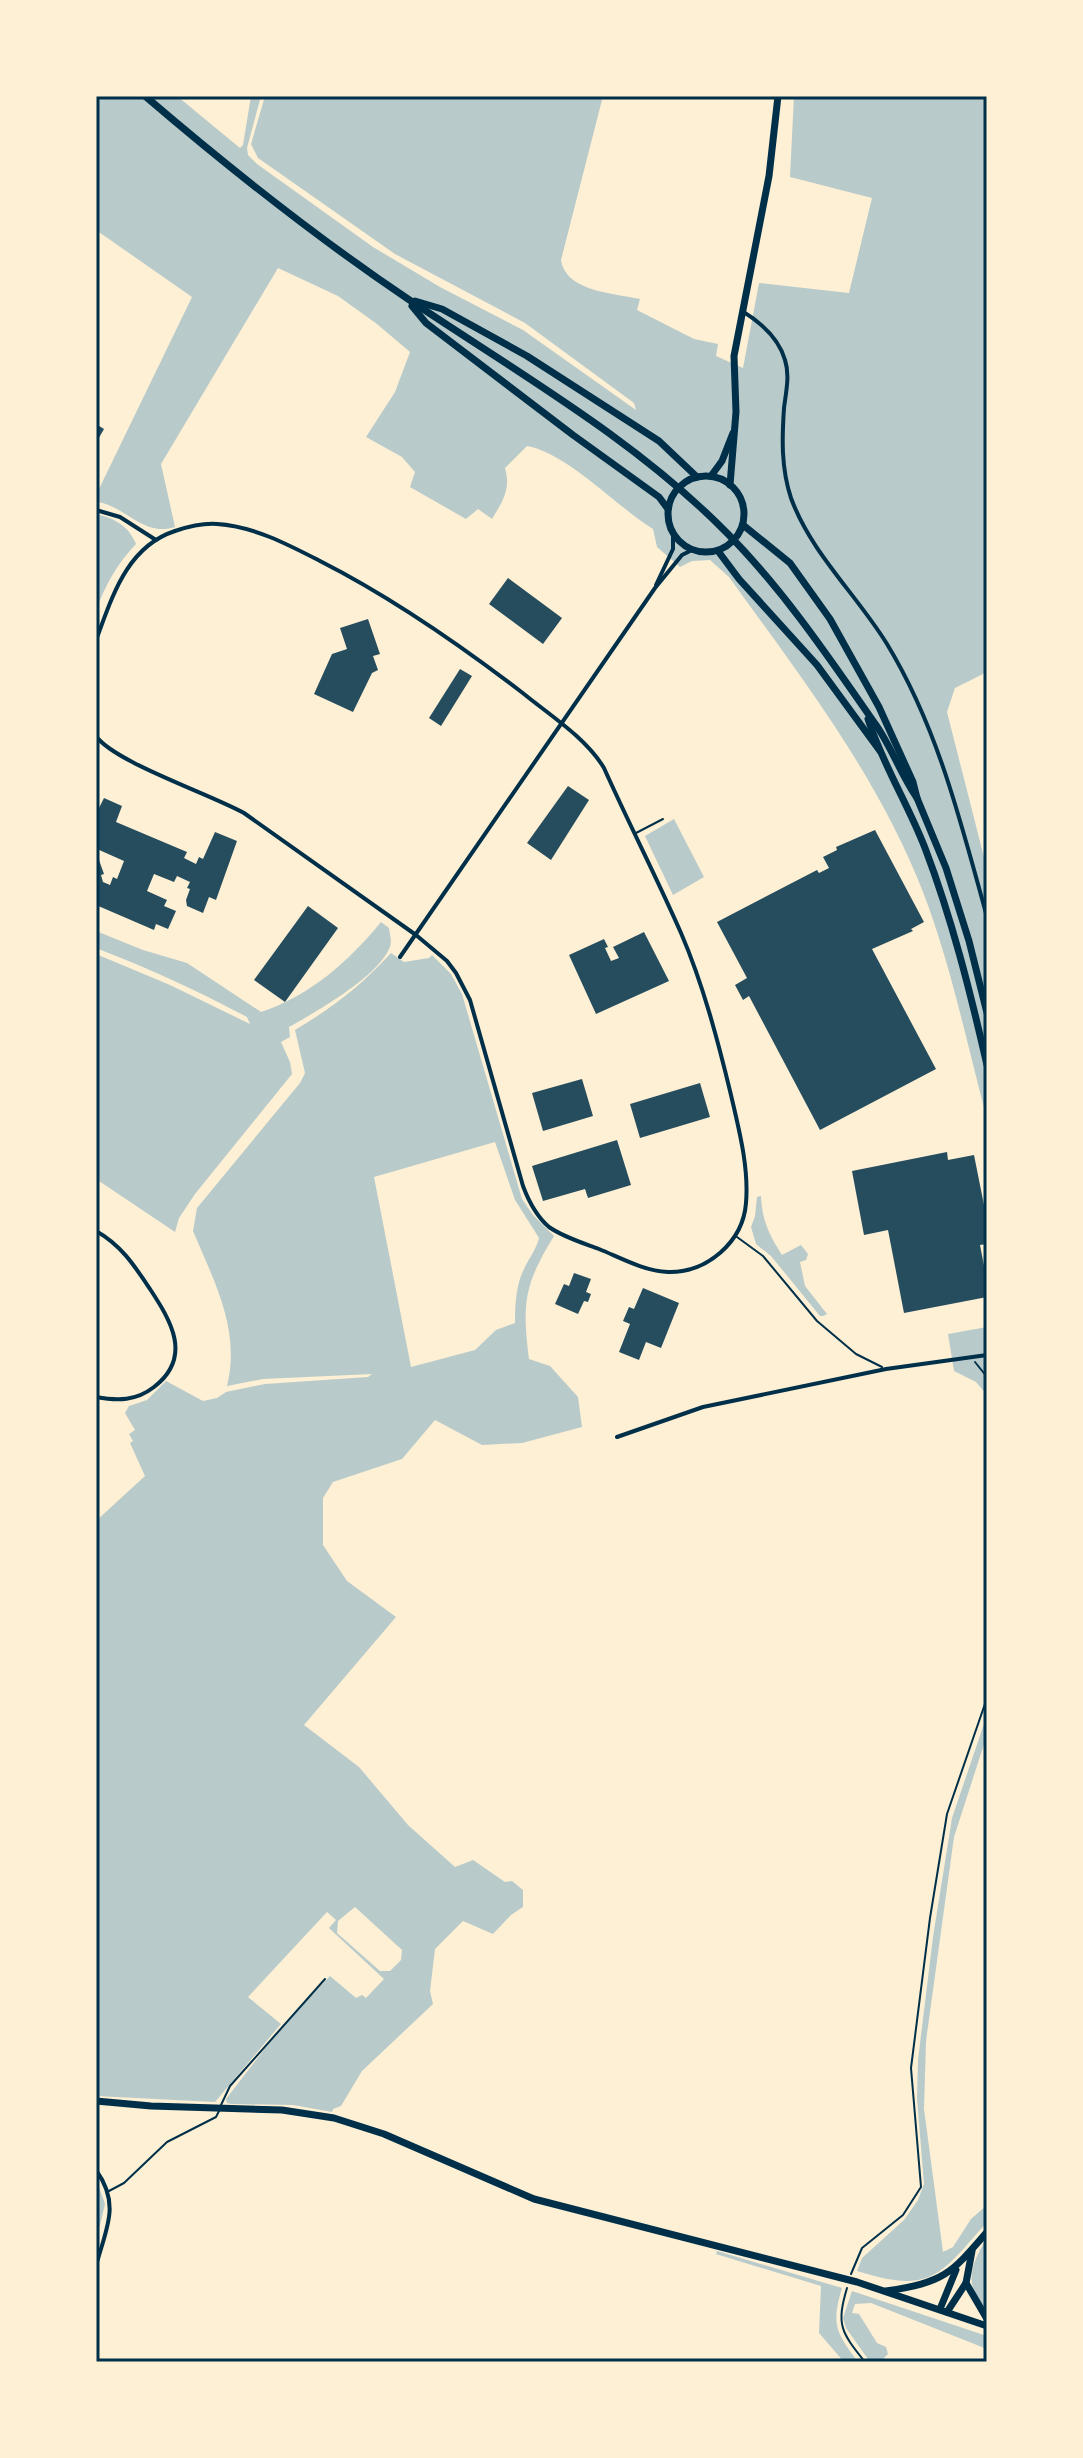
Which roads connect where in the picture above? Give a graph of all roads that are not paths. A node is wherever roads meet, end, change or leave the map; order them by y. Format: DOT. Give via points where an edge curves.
graph roads {
  1 [pos="145,96"];
  2 [pos="778,96"];
  3 [pos="406,298"];
  4 [pos="742,311"];
  5 [pos="734,429"];
  6 [pos="711,476"];
  7 [pos="697,477"];
  8 [pos="730,485"];
  9 [pos="668,509"];
  10 [pos="96,510"];
  11 [pos="743,525"];
  12 [pos="673,534"];
  13 [pos="156,540"];
  14 [pos="692,550"];
  15 [pos="718,551"];
  16 [pos="655,588"];
  17 [pos="96,640"];
  18 [pos="866,713"];
  19 [pos="561,723"];
  20 [pos="96,736"];
  21 [pos="882,753"];
  22 [pos="917,798"];
  23 [pos="663,819"];
  24 [pos="635,834"];
  25 [pos="987,917"];
  26 [pos="416,935"];
  27 [pos="400,957"];
  28 [pos="987,1013"];
  29 [pos="987,1065"];
  30 [pos="96,1231"];
  31 [pos="736,1236"];
  32 [pos="987,1355"];
  33 [pos="886,1369"];
  34 [pos="96,1397"];
  35 [pos="617,1437"];
  36 [pos="325,1979"];
  37 [pos="96,2101"];
  38 [pos="220,2108"];
  39 [pos="96,2170"];
  40 [pos="109,2191"];
  41 [pos="987,2232"];
  42 [pos="973,2249"];
  43 [pos="96,2266"];
  44 [pos="957,2268"];
  45 [pos="966,2283"];
  46 [pos="886,2291"];
  47 [pos="944,2310"];
  48 [pos="987,2319"];
  49 [pos="987,2326"];
  1 -- 3 [label="main road" via="257,188"];
  2 -- 4 [label="main road" via="771,166"];
  3 -- 7 [label="main road" via="442,309 527,356 659,441"];
  3 -- 9 [label="main road" via="426,323 659,497"];
  3 -- 18 [label="main road" via="586,416 655,468 751,559 810,630"];
  4 -- 5 [label="main road" via="734,356"];
  4 -- 25 [label="street" via="759,321 786,360 782,447 793,503 915,693 946,773"];
  5 -- 6 [label="main road"];
  5 -- 8 [label="main road"];
  6 -- 7 [label="main road"];
  6 -- 8 [label="main road"];
  7 -- 9 [label="main road" via="675,492"];
  8 -- 11 [label="main road" via="741,499"];
  9 -- 12 [label="main road"];
  10 -- 13 [label="street" via="120,517"];
  11 -- 15 [label="main road"];
  11 -- 22 [label="main road" via="790,563 830,619 879,707"];
  12 -- 14 [label="main road"];
  12 -- 16 [label="street" via="673,549"];
  13 -- 17 [label="street" via="122,574"];
  13 -- 19 [label="street" via="217,524 285,543 359,581 461,645"];
  14 -- 15 [label="main road"];
  14 -- 16 [label="street"];
  15 -- 21 [label="main road" via="817,665"];
  16 -- 19 [label="street"];
  18 -- 21 [label="main road"];
  18 -- 22 [label="main road"];
  19 -- 24 [label="street" via="598,759"];
  19 -- 26 [label="street"];
  20 -- 26 [label="street" via="112,753 244,813"];
  21 -- 29 [label="main road" via="936,879"];
  22 -- 28 [label="main road" via="960,912"];
  23 -- 24 [label="lane"];
  24 -- 31 [label="street" via="682,936 727,1078 747,1188"];
  26 -- 27 [label="street"];
  26 -- 31 [label="street" via="447,961 464,985 523,1186 537,1215 549,1226 636,1264 670,1272 700,1265"];
  30 -- 34 [label="street" via="126,1254 167,1315 175,1345 167,1375 145,1393 116,1401"];
  31 -- 33 [label="lane" via="763,1256 817,1321 856,1354"];
  32 -- 33 [label="street"];
  33 -- 35 [label="street" via="703,1407"];
  36 -- 38 [label="lane" via="230,2086"];
  37 -- 38 [label="main road"];
  38 -- 40 [label="lane" via="216,2117 167,2142"];
  38 -- 46 [label="main road" via="334,2118 534,2199"];
  39 -- 40 [label="street"];
  40 -- 43 [label="street" via="110,2213"];
  41 -- 42 [label="main road"];
  42 -- 44 [label="main road"];
  42 -- 45 [label="main road"];
  44 -- 46 [label="main road" via="919,2286"];
  44 -- 47 [label="main road"];
  45 -- 47 [label="main road"];
  45 -- 48 [label="main road"];
  46 -- 47 [label="main road"];
  47 -- 49 [label="main road"];
}
